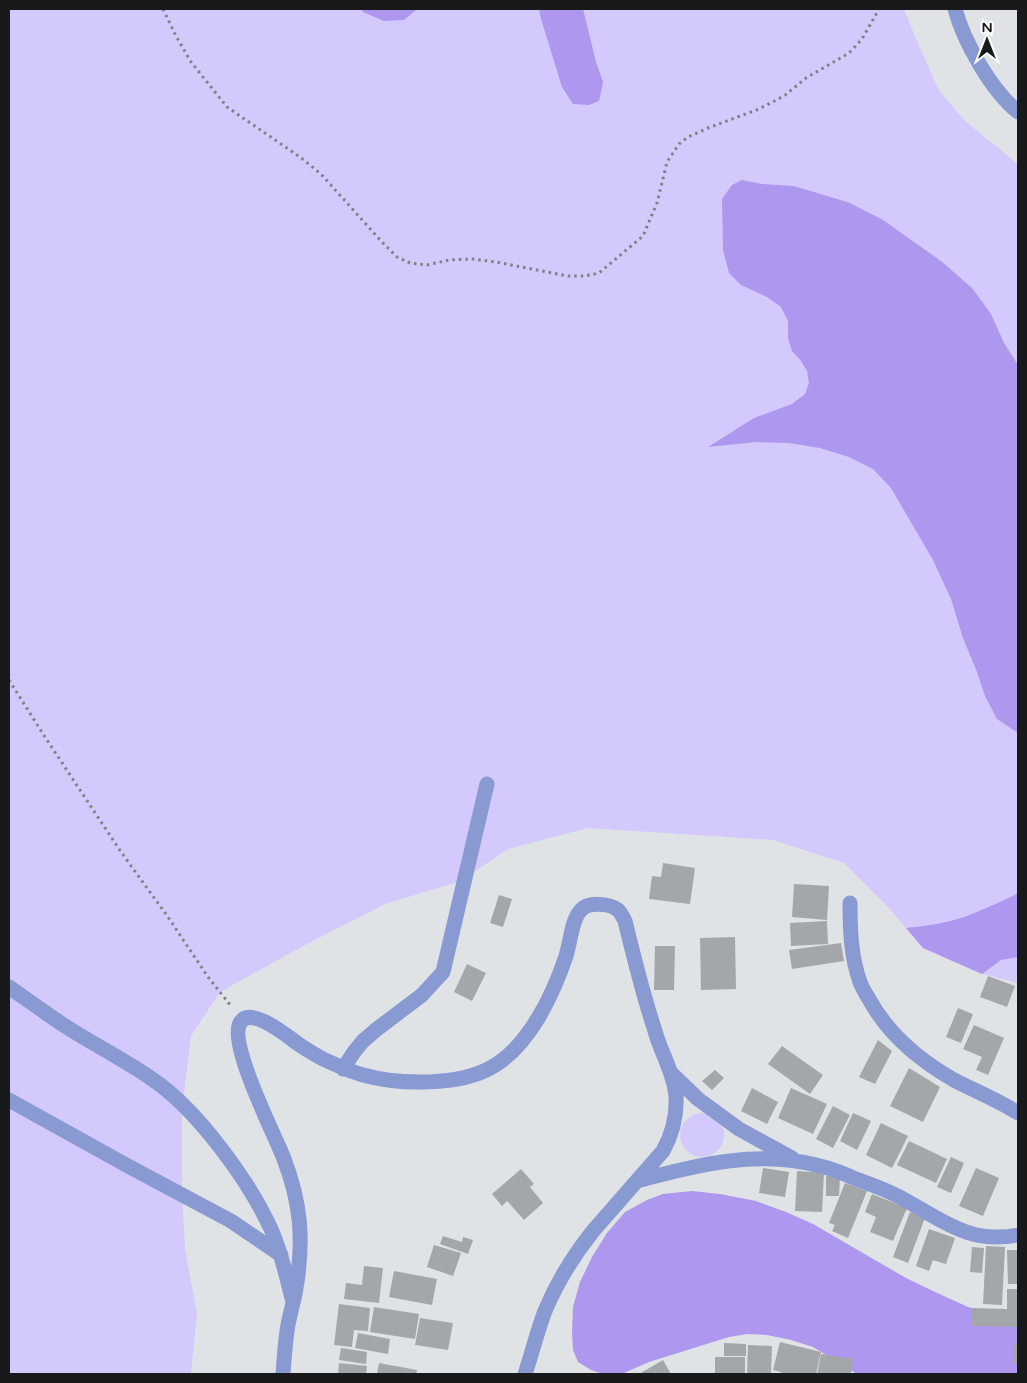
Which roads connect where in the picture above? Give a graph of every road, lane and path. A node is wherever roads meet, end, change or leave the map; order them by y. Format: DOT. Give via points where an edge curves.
graph roads {
  1 [pos="164,9"];
  2 [pos="878,9"];
  3 [pos="955,9"];
  4 [pos="1018,112"];
  5 [pos="9,680"];
  6 [pos="487,784"];
  7 [pos="850,903"];
  8 [pos="9,987"];
  9 [pos="243,1020"];
  10 [pos="669,1068"];
  11 [pos="344,1069"];
  12 [pos="9,1100"];
  13 [pos="1018,1113"];
  14 [pos="798,1160"];
  15 [pos="637,1181"];
  16 [pos="1018,1235"];
  17 [pos="281,1256"];
  18 [pos="293,1303"];
  19 [pos="283,1374"];
  20 [pos="525,1374"];
  1 -- 2 [label="path" via="191,62 227,107 321,174 397,256 410,263 427,265 449,260 480,260 568,276 600,273 642,236 657,203 667,162 679,144 784,96 806,78 849,53 862,39"];
  3 -- 4 [label="street" via="967,42 983,69"];
  5 -- 9 [label="path" via="121,852 208,977"];
  6 -- 11 [label="street" via="443,972 422,996 363,1041"];
  7 -- 13 [label="street" via="853,958 860,983 883,1022 934,1068"];
  8 -- 17 [label="street" via="61,1024 153,1080 175,1098 224,1152 239,1174 272,1229"];
  9 -- 11 [label="street" via="253,1018 270,1024 310,1052"];
  9 -- 18 [label="street" via="238,1029 242,1054 297,1198 301,1229"];
  10 -- 11 [label="street" via="637,971 625,921 621,913 612,907 594,905 583,908 577,915 565,958 534,1025 516,1049 491,1068 456,1079 421,1081 377,1078"];
  10 -- 14 [label="street" via="698,1099 739,1129"];
  10 -- 15 [label="street" via="676,1095 671,1137"];
  12 -- 17 [label="street" via="231,1221"];
  14 -- 15 [label="street" via="734,1160"];
  14 -- 16 [label="street" via="877,1187 955,1229 975,1235"];
  15 -- 20 [label="street" via="588,1238 567,1269 545,1312"];
  17 -- 18 [label="street"];
  18 -- 19 [label="street"];
}
